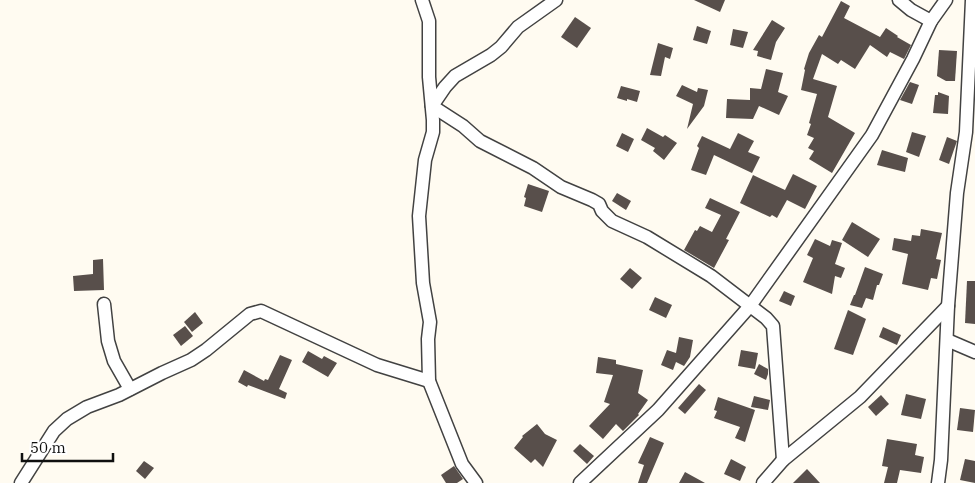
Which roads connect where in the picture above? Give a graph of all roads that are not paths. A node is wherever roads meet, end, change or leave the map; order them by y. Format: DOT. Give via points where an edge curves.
graph roads {
  1 [pos="422,0"];
  2 [pos="556,0"];
  3 [pos="899,0"];
  4 [pos="946,0"];
  5 [pos="972,0"];
  6 [pos="931,21"];
  7 [pos="975,103"];
  8 [pos="432,106"];
  9 [pos="965,120"];
  10 [pos="104,304"];
  11 [pos="750,306"];
  12 [pos="948,306"];
  13 [pos="946,340"];
  14 [pos="975,352"];
  15 [pos="429,381"];
  16 [pos="130,389"];
  17 [pos="784,460"];
  18 [pos="21,483"];
  19 [pos="476,483"];
  20 [pos="580,483"];
  21 [pos="763,483"];
  22 [pos="938,483"];
  1 -- 8 [label="street" via="429,21"];
  2 -- 8 [label="street" via="518,28 501,47 455,76"];
  3 -- 6 [label="street"];
  4 -- 6 [label="street"];
  5 -- 9 [label="street"];
  6 -- 11 [label="street" via="872,135"];
  7 -- 9 [label="street"];
  8 -- 11 [label="street" via="480,141 534,168 561,187 599,204 612,220 711,276"];
  8 -- 15 [label="street" via="433,132 425,160 419,216 423,283 430,322"];
  9 -- 12 [label="street"];
  10 -- 16 [label="street" via="114,361"];
  11 -- 17 [label="street" via="773,326"];
  11 -- 20 [label="street" via="658,410"];
  12 -- 13 [label="street"];
  12 -- 17 [label="street" via="860,396"];
  13 -- 14 [label="street"];
  13 -- 22 [label="street"];
  15 -- 16 [label="street" via="377,365 260,311 250,314 191,360"];
  15 -- 19 [label="street" via="462,464"];
  16 -- 18 [label="street" via="66,419 54,431"];
  17 -- 21 [label="street"];
}
